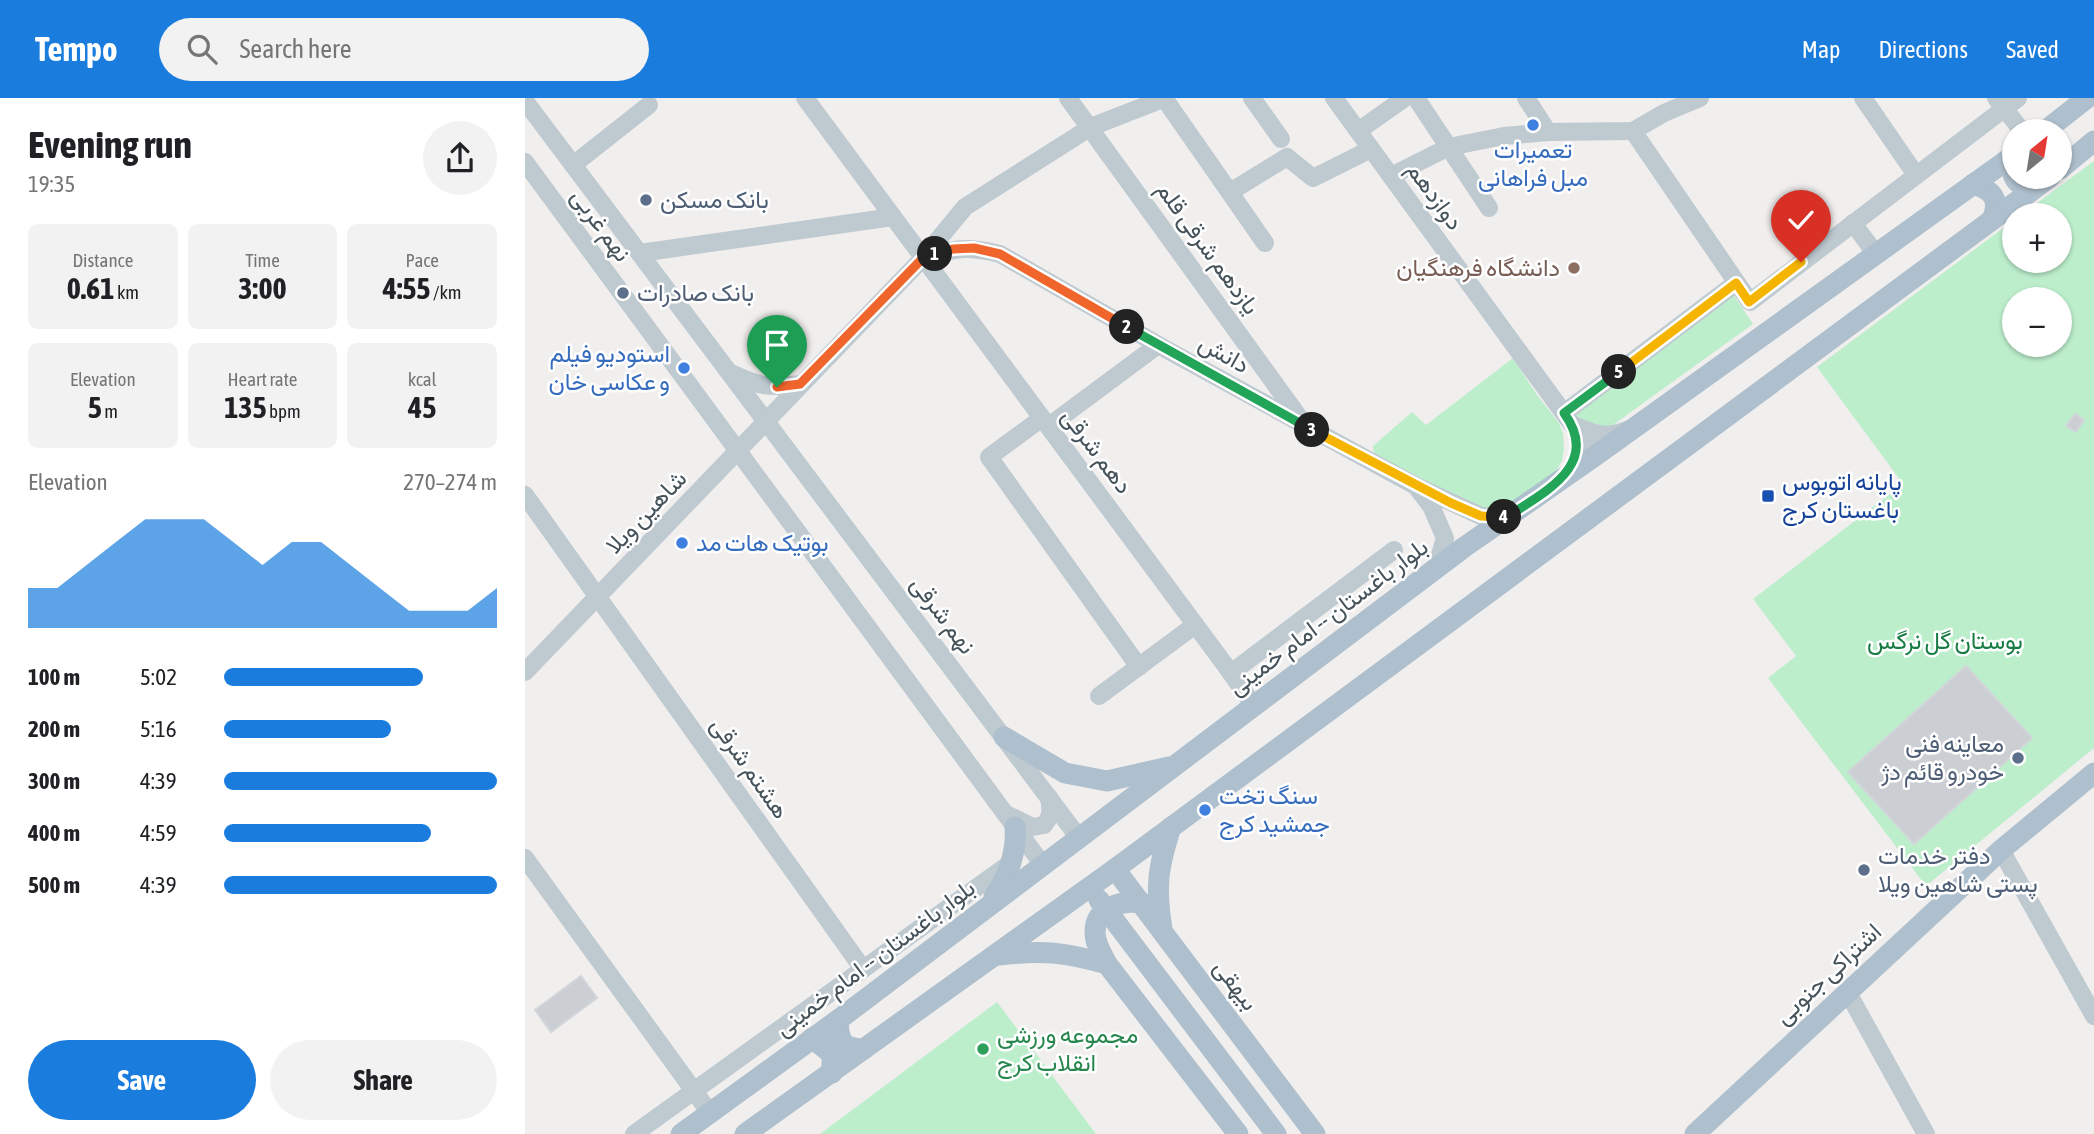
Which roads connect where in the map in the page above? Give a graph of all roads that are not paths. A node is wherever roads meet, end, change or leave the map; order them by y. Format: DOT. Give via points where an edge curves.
graph roads {
  1 [pos="806,98"];
  2 [pos="1068,98"];
  3 [pos="1164,98"];
  4 [pos="1252,98"];
  5 [pos="1334,98"];
  6 [pos="1405,98"];
  7 [pos="1416,98"];
  8 [pos="1526,98"];
  9 [pos="1700,98"];
  10 [pos="1863,98"];
  11 [pos="2087,98"];
  12 [pos="525,101"];
  13 [pos="2006,102"];
  14 [pos="649,105"];
  15 [pos="1659,106"];
  16 [pos="2015,119"];
  17 [pos="2060,119"];
  18 [pos="1091,127"];
  19 [pos="1358,131"];
  20 [pos="1633,131"];
  21 [pos="1548,132"];
  22 [pos="1281,139"];
  23 [pos="2094,141"];
  24 [pos="1449,147"];
  25 [pos="1371,149"];
  26 [pos="2072,159"];
  27 [pos="525,162"];
  28 [pos="2002,163"];
  29 [pos="573,165"];
  30 [pos="1916,175"];
  31 [pos="1391,176"];
  32 [pos="1973,184"];
  33 [pos="2032,189"];
  34 [pos="1230,192"];
  35 [pos="1489,208"];
  36 [pos="893,217"];
  37 [pos="1993,218"];
  38 [pos="1853,223"];
  39 [pos="1265,243"];
  40 [pos="640,253"];
  41 [pos="1875,253"];
  42 [pos="923,258"];
  43 [pos="1736,283"];
  44 [pos="1158,345"];
  45 [pos="730,373"];
  46 [pos="800,384"];
  47 [pos="1568,419"];
  48 [pos="767,422"];
  49 [pos="1045,422"];
  50 [pos="1636,426"];
  51 [pos="1307,427"];
  52 [pos="738,451"];
  53 [pos="1595,456"];
  54 [pos="1559,482"];
  55 [pos="1416,486"];
  56 [pos="525,495"];
  57 [pos="1507,517"];
  58 [pos="1394,550"];
  59 [pos="1436,568"];
  60 [pos="598,597"];
  61 [pos="1195,625"];
  62 [pos="1139,667"];
  63 [pos="525,672"];
  64 [pos="1231,673"];
  65 [pos="1099,696"];
  66 [pos="1254,705"];
  67 [pos="1003,737"];
  68 [pos="1178,765"];
  69 [pos="2094,773"];
  70 [pos="1048,796"];
  71 [pos="1010,820"];
  72 [pos="1171,827"];
  73 [pos="1080,838"];
  74 [pos="2001,850"];
  75 [pos="525,859"];
  76 [pos="1012,862"];
  77 [pos="1043,865"];
  78 [pos="1115,869"];
  79 [pos="1089,888"];
  80 [pos="1142,903"];
  81 [pos="1107,909"];
  82 [pos="983,910"];
  83 [pos="1163,931"];
  84 [pos="996,956"];
  85 [pos="1107,964"];
  86 [pos="863,969"];
  87 [pos="1847,991"];
  88 [pos="2094,1016"];
  89 [pos="838,1020"];
  90 [pos="812,1038"];
  91 [pos="864,1049"];
  92 [pos="832,1073"];
  93 [pos="694,1091"];
  94 [pos="710,1113"];
  95 [pos="634,1134"];
  96 [pos="681,1134"];
  97 [pos="745,1134"];
  98 [pos="1238,1134"];
  99 [pos="1276,1134"];
  100 [pos="1315,1134"];
  101 [pos="1695,1134"];
  102 [pos="1926,1134"];
  1 -- 36 [label="street, دهم شرقی"];
  2 -- 18 [label="street, یازدهم شرقی قلم"];
  3 -- 18 [label="street, شاهین ویلا"];
  3 -- 34 [label="street"];
  4 -- 22 [label="street"];
  5 -- 19 [label="street, دوازدهم"];
  6 -- 19 [label="street"];
  7 -- 24 [label="street"];
  8 -- 21 [label="street"];
  9 -- 15 [label="street"];
  10 -- 30 [label="street"];
  11 -- 17 [label="main road"];
  12 -- 29 [label="street, نهم غربی"];
  13 -- 16 [label="street"];
  13 -- 30 [label="street"];
  14 -- 29 [label="street"];
  15 -- 20 [label="street"];
  18 -- 42 [label="street, شاهین ویلا" via="965,207"];
  18 -- 51 [label="street, یازدهم شرقی قلم"];
  19 -- 25 [label="street, دوازدهم"];
  20 -- 21 [label="street"];
  20 -- 43 [label="street"];
  21 -- 24 [label="street"];
  23 -- 26 [label="main road"];
  24 -- 31 [label="street"];
  24 -- 35 [label="street"];
  25 -- 31 [label="street, دوازدهم"];
  25 -- 34 [label="street" via="1313,178 1287,157"];
  27 -- 52 [label="street, نهم غربی"];
  28 -- 32 [label="main road, بلوار باغستان -- امام خمینی"];
  29 -- 40 [label="street, نهم غربی"];
  30 -- 38 [label="street"];
  31 -- 47 [label="street, دوازدهم"];
  32 -- 37 [label="main road" via="1994,197"];
  32 -- 41 [label="main road, بلوار باغستان -- امام خمینی"];
  33 -- 37 [label="main road"];
  34 -- 39 [label="street"];
  36 -- 40 [label="street"];
  36 -- 42 [label="street, دهم شرقی"];
  37 -- 72 [label="main road"];
  38 -- 41 [label="street"];
  38 -- 43 [label="street" via="1749,302"];
  40 -- 45 [label="street, نهم غربی"];
  41 -- 50 [label="main road, بلوار باغستان -- امام خمینی"];
  42 -- 44 [label="street, دانش" via="953,249 1000,254"];
  42 -- 46 [label="street, شاهین ویلا"];
  42 -- 49 [label="street, دهم شرقی"];
  43 -- 47 [label="street"];
  44 -- 49 [label="street"];
  44 -- 51 [label="street, دانش"];
  45 -- 46 [label="street" via="756,385"];
  45 -- 48 [label="street, نهم غربی"];
  46 -- 48 [label="street, شاهین ویلا"];
  47 -- 50 [label="street" via="1599,435"];
  47 -- 53 [label="street, دوازدهم"];
  47 -- 54 [label="street" via="1577,450"];
  48 -- 52 [label="street, شاهین ویلا"];
  48 -- 67 [label="street, نهم شرقی"];
  49 -- 61 [label="street, دهم شرقی"];
  49 -- 62 [label="street" via="989,457"];
  50 -- 53 [label="main road, بلوار باغستان -- امام خمینی"];
  51 -- 55 [label="street, دانش"];
  52 -- 60 [label="street, شاهین ویلا"];
  52 -- 71 [label="street"];
  53 -- 54 [label="main road, بلوار باغستان -- امام خمینی"];
  54 -- 57 [label="main road, بلوار باغستان -- امام خمینی"];
  55 -- 57 [label="street" via="1481,516"];
  55 -- 59 [label="street, دانش" via="1445,538"];
  56 -- 60 [label="street, هشتم شرقی"];
  57 -- 59 [label="main road, بلوار باغستان -- امام خمینی"];
  58 -- 64 [label="street"];
  59 -- 66 [label="main road, بلوار باغستان -- امام خمینی"];
  60 -- 63 [label="street, شاهین ویلا"];
  60 -- 86 [label="street, هشتم شرقی"];
  61 -- 62 [label="street"];
  61 -- 64 [label="street, دهم شرقی"];
  62 -- 65 [label="street"];
  64 -- 66 [label="street, دهم شرقی"];
  66 -- 68 [label="main road, بلوار باغستان -- امام خمینی"];
  67 -- 68 [label="main road" via="1065,773 1107,781"];
  67 -- 70 [label="street, نهم شرقی"];
  68 -- 73 [label="main road, بلوار باغستان -- امام خمینی"];
  69 -- 74 [label="main road, اشتراکی جنوبی"];
  70 -- 71 [label="street" via="1051,818 1044,825 1033,827"];
  70 -- 73 [label="street, نهم شرقی"];
  71 -- 76 [label="main road" via="1016,841"];
  71 -- 77 [label="street"];
  72 -- 78 [label="main road"];
  72 -- 83 [label="main road" via="1157,884"];
  73 -- 77 [label="main road, بلوار باغستان -- امام خمینی"];
  74 -- 87 [label="main road, اشتراکی جنوبی"];
  74 -- 88 [label="street"];
  75 -- 93 [label="street"];
  76 -- 82 [label="main road" via="1002,886"];
  76 -- 86 [label="street"];
  77 -- 82 [label="main road, بلوار باغستان -- امام خمینی"];
  78 -- 79 [label="main road"];
  78 -- 80 [label="main road, بیهقی"];
  79 -- 81 [label="main road"];
  79 -- 84 [label="main road"];
  80 -- 81 [label="main road" via="1121,902"];
  80 -- 83 [label="main road, بیهقی"];
  81 -- 85 [label="main road" via="1095,932"];
  81 -- 99 [label="main road"];
  82 -- 89 [label="main road, بلوار باغستان -- امام خمینی"];
  83 -- 100 [label="main road, بیهقی"];
  84 -- 85 [label="main road" via="1048,951"];
  84 -- 91 [label="main road"];
  85 -- 98 [label="main road"];
  86 -- 93 [label="street"];
  87 -- 101 [label="main road, اشتراکی جنوبی"];
  87 -- 102 [label="street"];
  89 -- 90 [label="main road, بلوار باغستان -- امام خمینی"];
  89 -- 91 [label="main road" via="838,1035 844,1045"];
  90 -- 92 [label="main road" via="832,1054"];
  90 -- 94 [label="main road, بلوار باغستان -- امام خمینی"];
  91 -- 92 [label="main road"];
  92 -- 97 [label="main road"];
  93 -- 94 [label="street"];
  93 -- 95 [label="street"];
  94 -- 96 [label="main road, بلوار باغستان -- امام خمینی"];
}
